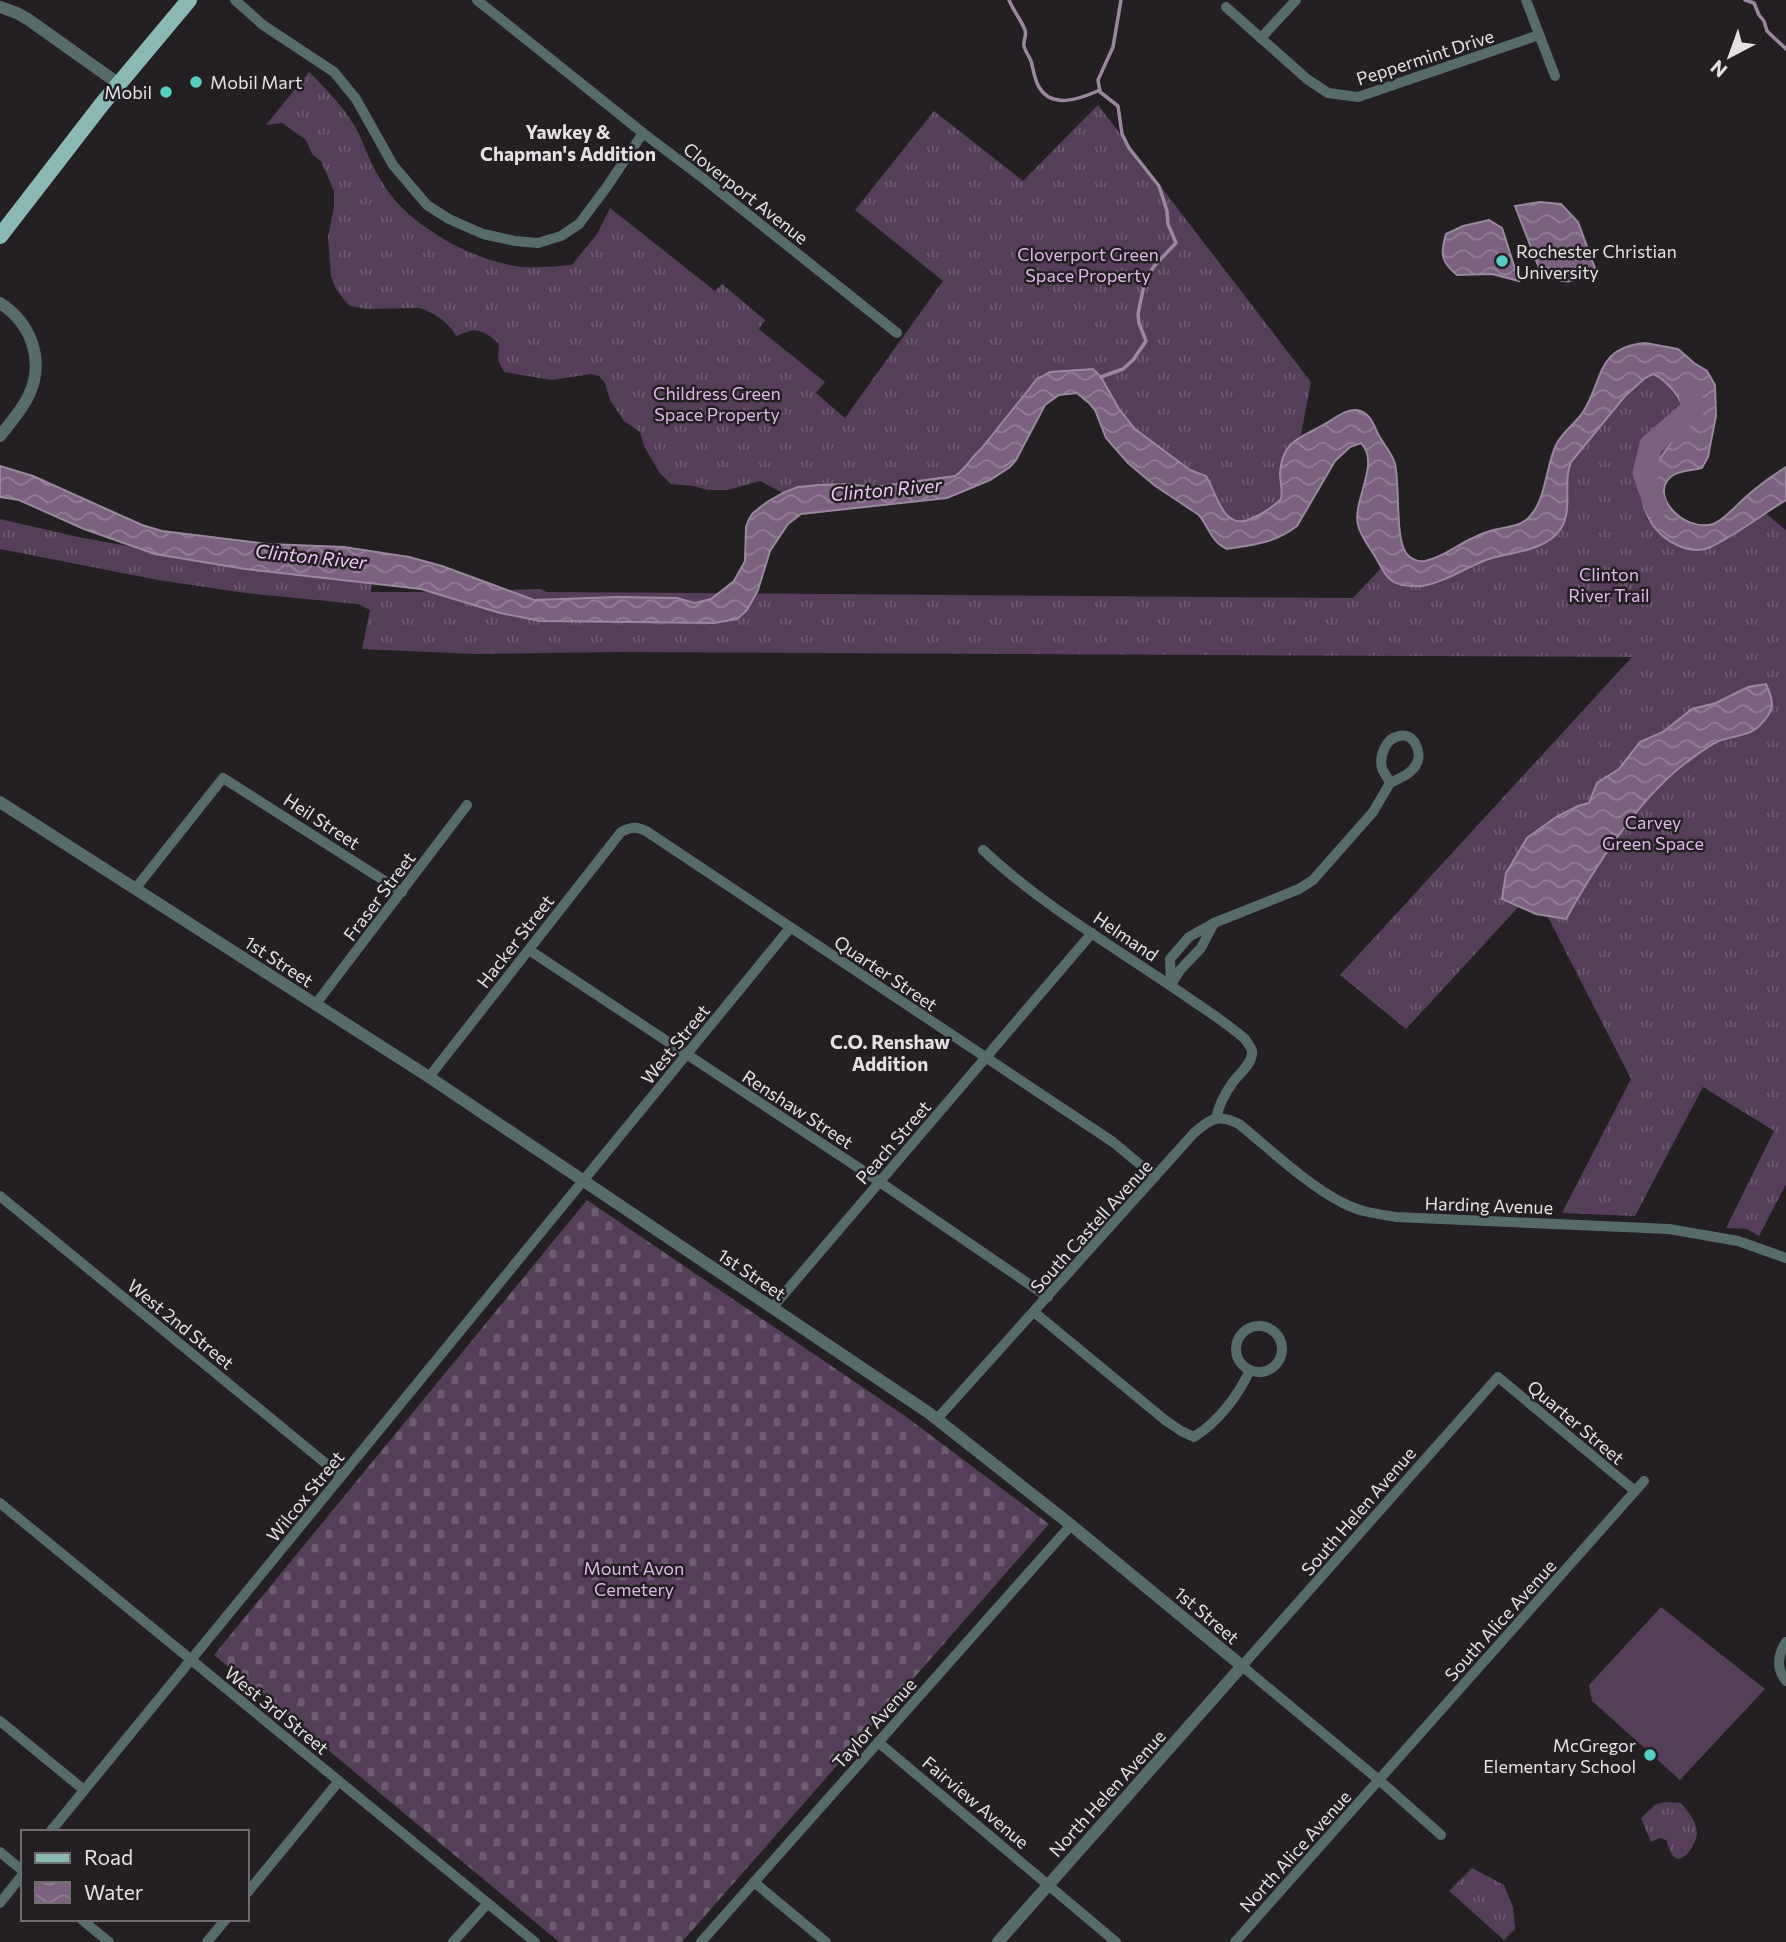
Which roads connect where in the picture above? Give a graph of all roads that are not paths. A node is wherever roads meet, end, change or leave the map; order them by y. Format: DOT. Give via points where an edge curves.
graph roads {
  1 [pos="189,0"];
  2 [pos="235,0"];
  3 [pos="477,0"];
  4 [pos="1296,0"];
  5 [pos="1526,0"];
  6 [pos="0,6"];
  7 [pos="1226,7"];
  8 [pos="1539,35"];
  9 [pos="1261,38"];
  10 [pos="1555,76"];
  11 [pos="119,84"];
  12 [pos="643,133"];
  13 [pos="0,236"];
  14 [pos="0,303"];
  15 [pos="897,333"];
  16 [pos="0,436"];
  17 [pos="1390,783"];
  18 [pos="0,802"];
  19 [pos="467,806"];
  20 [pos="629,828"];
  21 [pos="983,850"];
  22 [pos="135,889"];
  23 [pos="402,892"];
  24 [pos="1214,923"];
  25 [pos="790,928"];
  26 [pos="1092,933"];
  27 [pos="529,950"];
  28 [pos="1171,985"];
  29 [pos="315,1005"];
  30 [pos="1251,1047"];
  31 [pos="686,1054"];
  32 [pos="986,1058"];
  33 [pos="429,1077"];
  34 [pos="1216,1118"];
  35 [pos="1155,1177"];
  36 [pos="584,1181"];
  37 [pos="880,1182"];
  38 [pos="0,1196"];
  39 [pos="1786,1258"];
  40 [pos="1048,1297"];
  41 [pos="772,1308"];
  42 [pos="1034,1312"];
  43 [pos="1250,1370"];
  44 [pos="1497,1377"];
  45 [pos="937,1419"];
  46 [pos="341,1476"];
  47 [pos="1644,1481"];
  48 [pos="1635,1491"];
  49 [pos="0,1503"];
  50 [pos="1071,1525"];
  51 [pos="1786,1642"];
  52 [pos="190,1660"];
  53 [pos="1242,1666"];
  54 [pos="1786,1681"];
  55 [pos="0,1721"];
  56 [pos="878,1742"];
  57 [pos="1379,1780"];
  58 [pos="339,1781"];
  59 [pos="84,1790"];
  60 [pos="52,1830"];
  61 [pos="1441,1835"];
  62 [pos="0,1852"];
  63 [pos="21,1869"];
  64 [pos="21,1872"];
  65 [pos="754,1882"];
  66 [pos="1049,1884"];
  67 [pos="248,1892"];
  68 [pos="0,1903"];
  69 [pos="487,1903"];
  70 [pos="83,1921"];
  71 [pos="224,1921"];
  72 [pos="109,1942"];
  73 [pos="207,1942"];
  74 [pos="453,1942"];
  75 [pos="535,1942"];
  76 [pos="701,1942"];
  77 [pos="826,1942"];
  78 [pos="998,1942"];
  79 [pos="1116,1942"];
  80 [pos="1235,1942"];
  1 -- 11 [label="main road"];
  2 -- 12 [label="street" via="334,72 356,99 393,165 428,205 483,234 538,243 561,236 579,224"];
  3 -- 12 [label="street, Cloverport Avenue"];
  4 -- 9 [label="street"];
  5 -- 8 [label="street"];
  6 -- 11 [label="street" via="29,20"];
  7 -- 9 [label="street, Peppermint Drive"];
  8 -- 9 [label="street, Peppermint Drive" via="1358,97 1328,93"];
  8 -- 10 [label="street"];
  11 -- 13 [label="main road"];
  12 -- 15 [label="street, Cloverport Avenue"];
  14 -- 16 [label="street" via="26,327 36,358 29,396"];
  17 -- 17 [label="street" via="1381,756 1387,743 1406,736 1419,750 1418,762 1411,772"];
  17 -- 24 [label="street" via="1374,813 1313,880"];
  18 -- 22 [label="street, 1st Street"];
  19 -- 23 [label="street, Fraser Street"];
  20 -- 25 [label="street, Quarter Street" via="646,831"];
  20 -- 27 [label="street, Hacker Street" via="621,832"];
  21 -- 26 [label="street, Helmand"];
  22 -- 23 [label="street, Heil Street" via="223,778"];
  22 -- 29 [label="street, 1st Street"];
  23 -- 29 [label="street, Fraser Street"];
  24 -- 28 [label="street" via="1201,948"];
  24 -- 28 [label="street" via="1189,937 1170,959"];
  25 -- 31 [label="street, West Street"];
  25 -- 32 [label="street, Quarter Street"];
  26 -- 28 [label="street, Helmand"];
  26 -- 32 [label="street, Peach Street"];
  27 -- 31 [label="street, Renshaw Street"];
  27 -- 33 [label="street, Hacker Street"];
  28 -- 30 [label="street, Helmand"];
  29 -- 33 [label="street, 1st Street"];
  30 -- 34 [label="street, South Castell Avenue" via="1249,1062 1224,1096"];
  31 -- 36 [label="street, West Street"];
  31 -- 37 [label="street, Renshaw Street"];
  32 -- 35 [label="street, Quarter Street" via="1112,1142"];
  32 -- 37 [label="street, Peach Street"];
  33 -- 36 [label="street, 1st Street"];
  34 -- 35 [label="street, South Castell Avenue" via="1205,1123"];
  34 -- 39 [label="street, Harding Avenue" via="1239,1124 1327,1194 1369,1212 1669,1229 1738,1241"];
  35 -- 40 [label="street, South Castell Avenue"];
  36 -- 41 [label="street, 1st Street"];
  36 -- 46 [label="street, Wilcox Street"];
  37 -- 40 [label="street, Renshaw Street"];
  37 -- 41 [label="street, Peach Street"];
  38 -- 46 [label="street, West 2nd Street"];
  40 -- 42 [label="street, South Castell Avenue"];
  41 -- 45 [label="street, 1st Street"];
  42 -- 43 [label="street" via="1165,1420 1194,1437 1208,1428 1241,1390"];
  42 -- 45 [label="street, South Castell Avenue"];
  43 -- 43 [label="street" via="1265,1371 1281,1357 1278,1336 1265,1327 1250,1328 1239,1338 1239,1360"];
  44 -- 48 [label="street, Quarter Street"];
  44 -- 53 [label="street, South Helen Avenue"];
  45 -- 50 [label="street, 1st Street"];
  46 -- 52 [label="street, Wilcox Street"];
  47 -- 48 [label="street, South Alice Avenue"];
  48 -- 57 [label="street, South Alice Avenue"];
  49 -- 52 [label="street, West 3rd Street"];
  50 -- 53 [label="street, 1st Street"];
  50 -- 56 [label="street, Taylor Avenue"];
  51 -- 54 [label="street" via="1778,1659"];
  52 -- 58 [label="street, West 3rd Street"];
  52 -- 59 [label="street, Wilcox Street"];
  53 -- 57 [label="street, 1st Street"];
  53 -- 66 [label="street, North Helen Avenue"];
  55 -- 59 [label="street"];
  56 -- 65 [label="street, Taylor Avenue"];
  56 -- 66 [label="street, Fairview Avenue"];
  57 -- 61 [label="street, 1st Street"];
  57 -- 80 [label="street, North Alice Avenue"];
  58 -- 67 [label="street"];
  58 -- 69 [label="street, West 3rd Street"];
  59 -- 60 [label="street, Wilcox Street"];
  62 -- 63 [label="street"];
  64 -- 68 [label="street"];
  65 -- 76 [label="street, Taylor Avenue"];
  65 -- 77 [label="street"];
  66 -- 78 [label="street, North Helen Avenue"];
  66 -- 79 [label="street, Fairview Avenue"];
  69 -- 74 [label="street"];
  69 -- 75 [label="street, West 3rd Street"];
  70 -- 72 [label="street"];
  71 -- 73 [label="street"];
}
